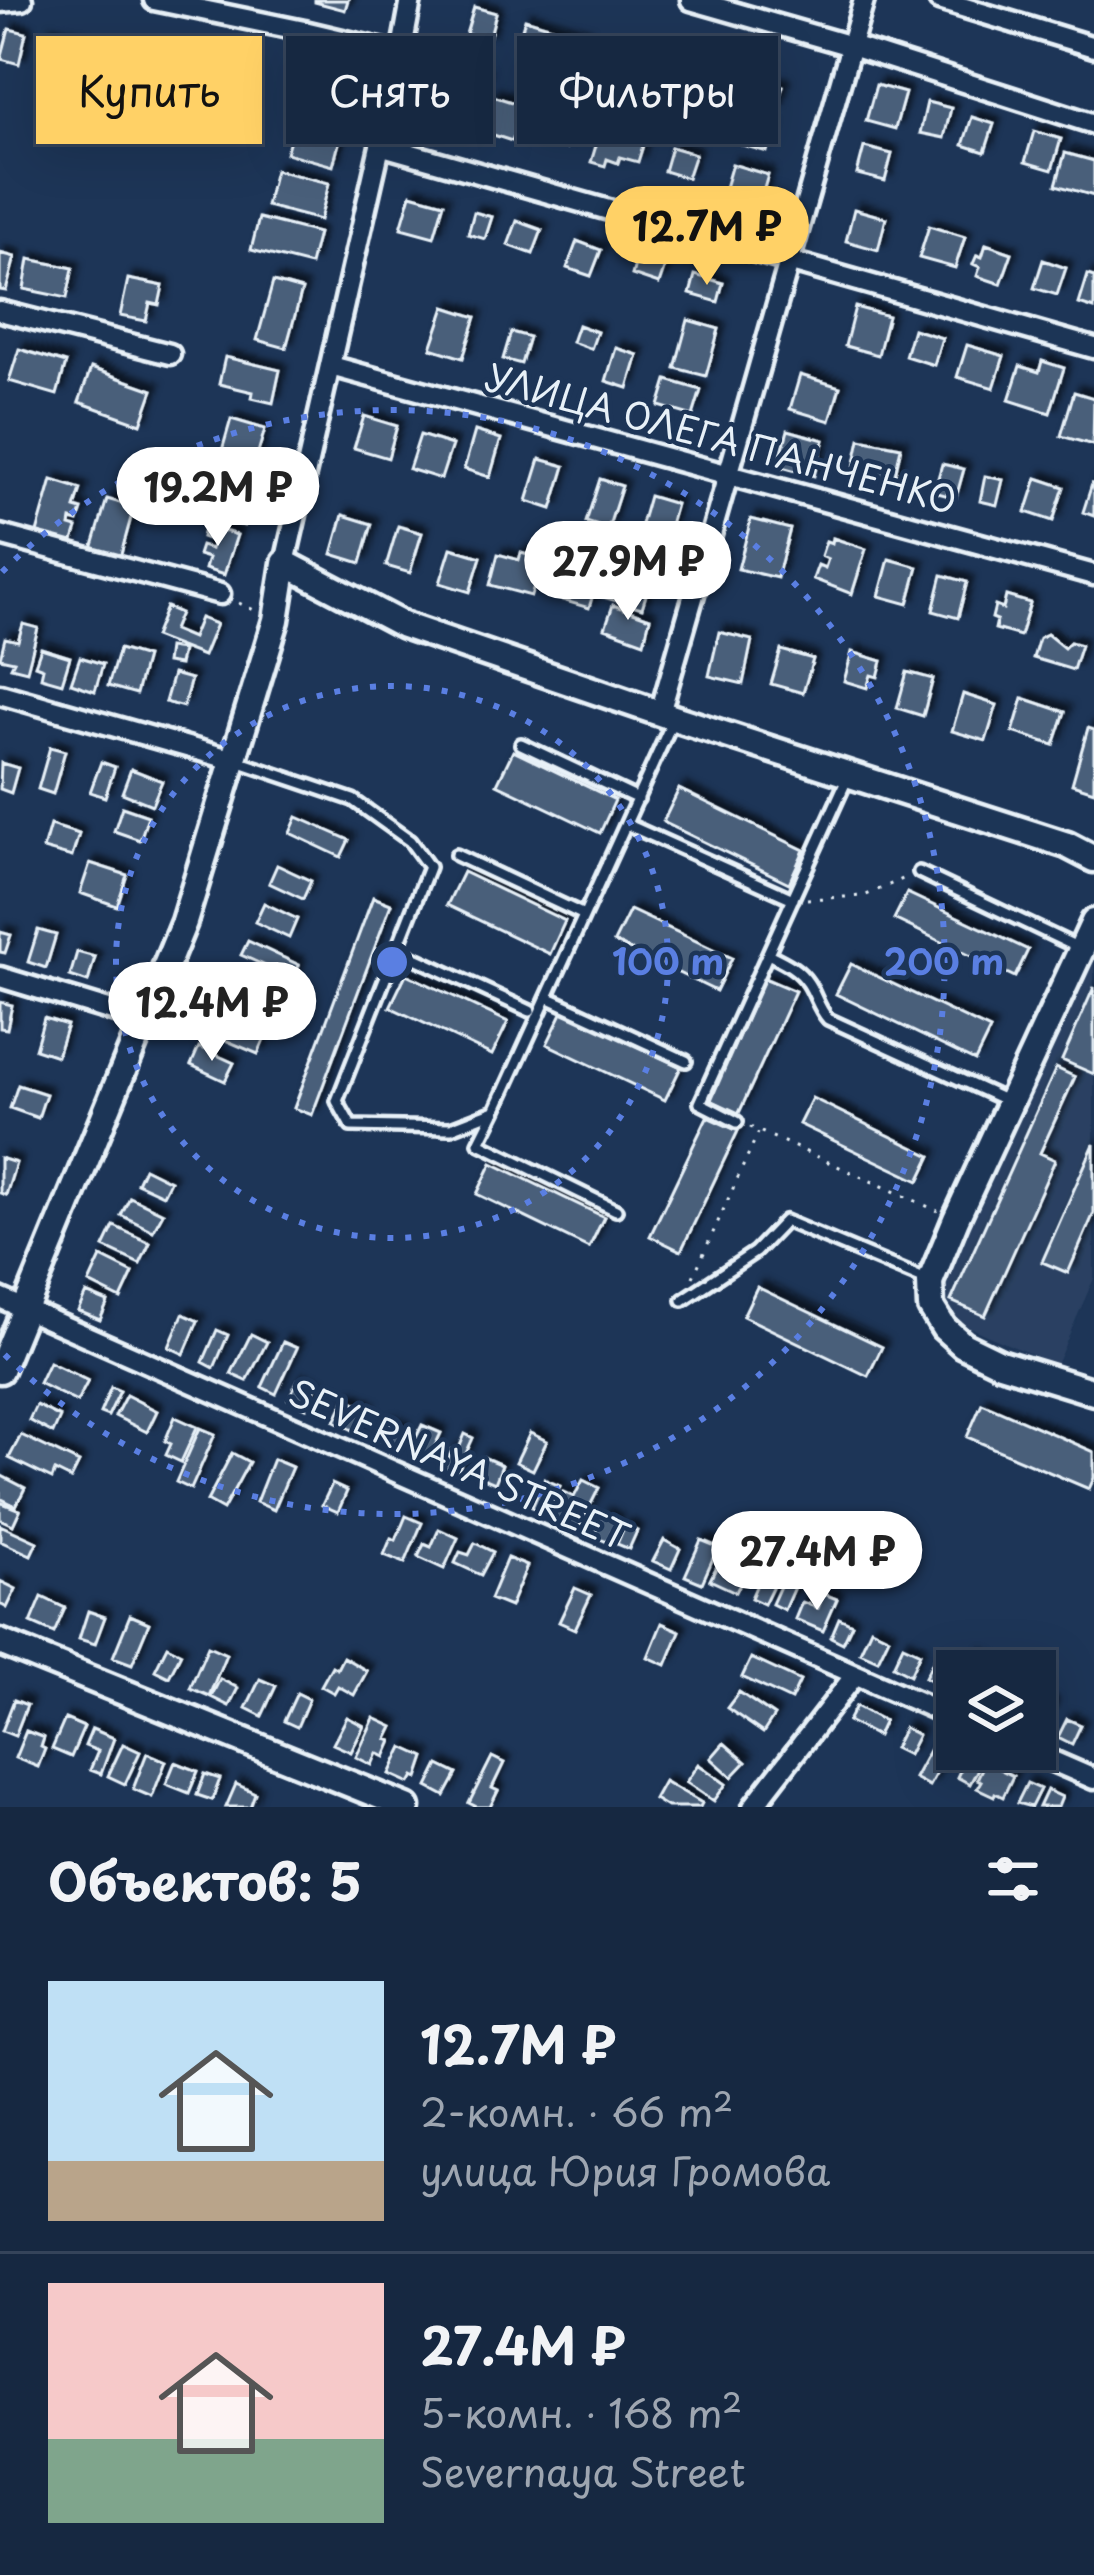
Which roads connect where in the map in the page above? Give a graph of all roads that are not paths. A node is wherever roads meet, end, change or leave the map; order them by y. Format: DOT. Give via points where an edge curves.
graph roads {
  1 [pos="22,0"];
  2 [pos="154,0"];
  3 [pos="411,0"];
  4 [pos="692,0"];
  5 [pos="864,0"];
  6 [pos="939,0"];
  7 [pos="0,2"];
  8 [pos="324,36"];
  9 [pos="404,36"];
  10 [pos="851,46"];
  11 [pos="1094,47"];
  12 [pos="1094,124"];
  13 [pos="380,145"];
  14 [pos="789,262"];
  15 [pos="0,311"];
  16 [pos="1094,348"];
  17 [pos="170,355"];
  18 [pos="331,366"];
  19 [pos="728,477"];
  20 [pos="0,535"];
  21 [pos="285,563"];
  22 [pos="1094,575"];
  23 [pos="220,594"];
  24 [pos="0,694"];
  25 [pos="667,716"];
  26 [pos="521,744"];
  27 [pos="233,760"];
  28 [pos="849,774"];
  29 [pos="638,799"];
  30 [pos="626,824"];
  31 [pos="456,855"];
  32 [pos="1094,860"];
  33 [pos="919,872"];
  34 [pos="793,899"];
  35 [pos="584,915"];
  36 [pos="1094,922"];
  37 [pos="396,949"];
  38 [pos="1082,949"];
  39 [pos="768,954"];
  40 [pos="0,977"];
  41 [pos="547,997"];
  42 [pos="530,1011"];
  43 [pos="145,1021"];
  44 [pos="686,1061"];
  45 [pos="1010,1102"];
  46 [pos="495,1111"];
  47 [pos="737,1122"];
  48 [pos="616,1210"];
  49 [pos="930,1282"];
  50 [pos="0,1298"];
  51 [pos="682,1300"];
  52 [pos="24,1310"];
  53 [pos="0,1370"];
  54 [pos="1094,1392"];
  55 [pos="0,1642"];
  56 [pos="854,1675"];
  57 [pos="936,1710"];
  58 [pos="1056,1762"];
  59 [pos="1094,1779"];
  60 [pos="407,1807"];
  61 [pos="753,1807"];
  1 -- 7 [label="street"];
  2 -- 8 [label="street"];
  3 -- 9 [label="street"];
  4 -- 10 [label="street"];
  5 -- 10 [label="street"];
  6 -- 11 [label="street"];
  10 -- 12 [label="street"];
  10 -- 14 [label="street"];
  13 -- 14 [label="street"];
  13 -- 18 [label="street"];
  14 -- 16 [label="street"];
  14 -- 19 [label="street"];
  15 -- 17 [label="street"];
  18 -- 19 [label="street, УЛИЦА ОЛЕГА ПАНЧЕНКО"];
  18 -- 21 [label="street"];
  19 -- 22 [label="street, УЛИЦА ОЛЕГА ПАНЧЕНКО"];
  19 -- 25 [label="street"];
  20 -- 23 [label="street"];
  21 -- 25 [label="street" via="403,626"];
  21 -- 27 [label="street"];
  24 -- 27 [label="street"];
  25 -- 28 [label="street"];
  25 -- 29 [label="lane"];
  26 -- 29 [label="lane"];
  27 -- 37 [label="lane" via="353,800 410,841 429,867"];
  27 -- 43 [label="street"];
  28 -- 32 [label="street"];
  28 -- 34 [label="lane"];
  29 -- 30 [label="lane"];
  30 -- 34 [label="lane"];
  30 -- 35 [label="lane"];
  31 -- 35 [label="lane"];
  33 -- 38 [label="lane"];
  34 -- 39 [label="lane"];
  35 -- 41 [label="lane"];
  36 -- 38 [label="street"];
  37 -- 42 [label="lane"];
  37 -- 46 [label="lane" via="337,1101 351,1126 451,1128"];
  38 -- 45 [label="street"];
  39 -- 45 [label="lane" via="796,968 828,1019"];
  39 -- 47 [label="lane" via="700,1103"];
  40 -- 43 [label="street"];
  41 -- 44 [label="lane"];
  41 -- 46 [label="lane"];
  43 -- 52 [label="street"];
  45 -- 49 [label="street"];
  46 -- 48 [label="lane" via="479,1143"];
  49 -- 51 [label="lane" via="785,1221 755,1252"];
  49 -- 54 [label="street" via="932,1307 963,1346"];
  50 -- 52 [label="street, SEVERNAYA STREET"];
  52 -- 53 [label="street"];
  52 -- 56 [label="street, SEVERNAYA STREET"];
  55 -- 60 [label="street"];
  56 -- 57 [label="street, SEVERNAYA STREET"];
  56 -- 61 [label="street"];
  58 -- 59 [label="street"];
}
